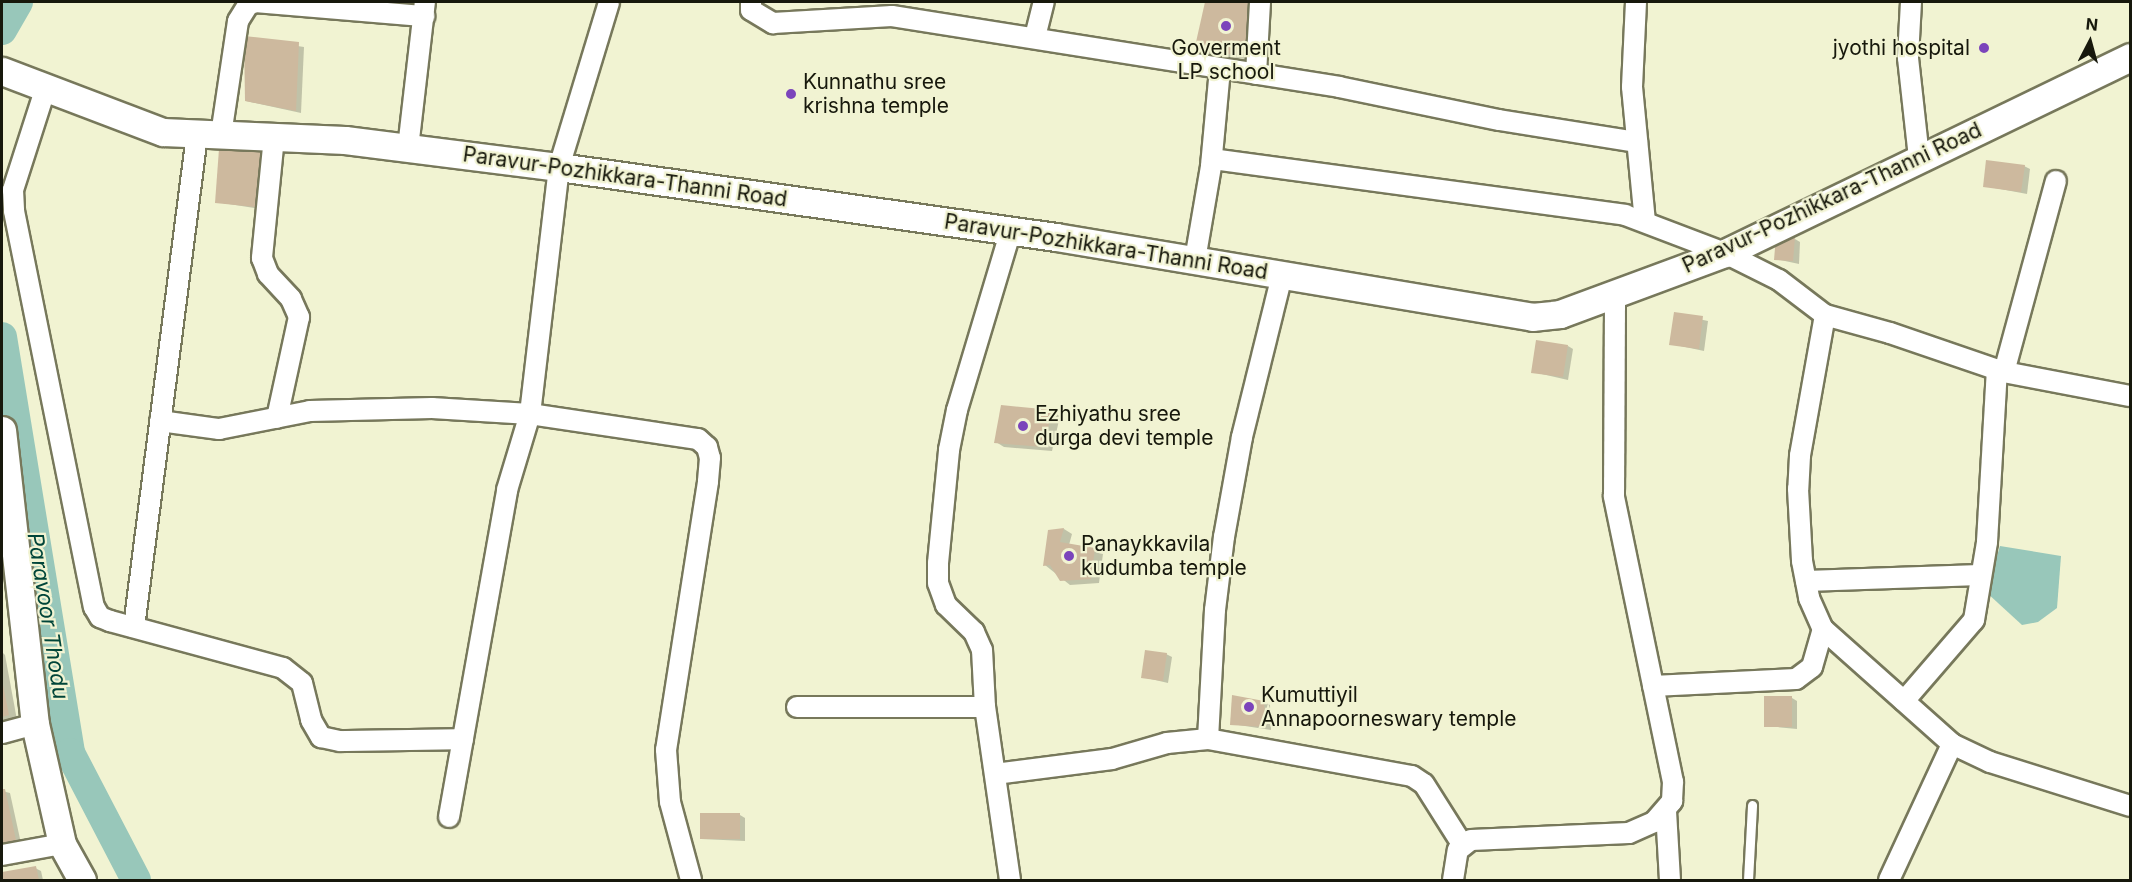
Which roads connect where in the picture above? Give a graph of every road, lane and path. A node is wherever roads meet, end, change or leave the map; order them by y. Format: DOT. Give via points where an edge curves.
graph roads {
  1 [pos="609,2"];
  2 [pos="751,2"];
  3 [pos="1044,2"];
  4 [pos="1260,2"];
  5 [pos="1636,2"];
  6 [pos="1911,2"];
  7 [pos="425,9"];
  8 [pos="1035,37"];
  9 [pos="2130,57"];
  10 [pos="1220,69"];
  11 [pos="2,71"];
  12 [pos="1256,74"];
  13 [pos="42,85"];
  14 [pos="209,134"];
  15 [pos="274,137"];
  16 [pos="1637,142"];
  17 [pos="408,148"];
  18 [pos="1919,158"];
  19 [pos="1212,159"];
  20 [pos="559,167"];
  21 [pos="2056,181"];
  22 [pos="1645,221"];
  23 [pos="1011,231"];
  24 [pos="1725,253"];
  25 [pos="1195,260"];
  26 [pos="1282,275"];
  27 [pos="1615,293"];
  28 [pos="1825,315"];
  29 [pos="2000,371"];
  30 [pos="2130,396"];
  31 [pos="530,414"];
  32 [pos="277,418"];
  33 [pos="160,421"];
  34 [pos="2,430"];
  35 [pos="1980,575"];
  36 [pos="1806,581"];
  37 [pos="134,627"];
  38 [pos="1823,629"];
  39 [pos="1653,686"];
  40 [pos="1904,701"];
  41 [pos="797,707"];
  42 [pos="985,707"];
  43 [pos="36,724"];
  44 [pos="2,733"];
  45 [pos="462,739"];
  46 [pos="1208,739"];
  47 [pos="1952,744"];
  48 [pos="995,774"];
  49 [pos="1752,806"];
  50 [pos="2130,806"];
  51 [pos="1666,811"];
  52 [pos="449,817"];
  53 [pos="1462,843"];
  54 [pos="62,844"];
  55 [pos="2,855"];
  56 [pos="82,880"];
  57 [pos="691,880"];
  58 [pos="1015,880"];
  59 [pos="1453,880"];
  60 [pos="1670,880"];
  61 [pos="1748,880"];
  62 [pos="1889,880"];
  1 -- 20 [label="street"];
  2 -- 8 [label="street" via="751,10 773,23 892,16"];
  3 -- 8 [label="street"];
  4 -- 12 [label="street"];
  5 -- 16 [label="street" via="1631,52"];
  6 -- 18 [label="street" via="1908,58"];
  7 -- 14 [label="street" via="256,2 248,5 238,21"];
  7 -- 17 [label="street"];
  8 -- 10 [label="street"];
  9 -- 18 [label="main road, Paravur-Pozhikkara-Thanni Road"];
  10 -- 12 [label="street"];
  10 -- 19 [label="street"];
  11 -- 13 [label="main road, Paravur-Pozhikkara-Thanni Road"];
  12 -- 16 [label="street"];
  13 -- 14 [label="main road, Paravur-Pozhikkara-Thanni Road" via="163,132"];
  13 -- 37 [label="street" via="13,190 18,237 67,459 94,608 100,617"];
  14 -- 15 [label="main road, Paravur-Pozhikkara-Thanni Road"];
  14 -- 33 [label="street"];
  15 -- 17 [label="main road, Paravur-Pozhikkara-Thanni Road"];
  15 -- 32 [label="street" via="262,258 268,274 291,299 299,317"];
  16 -- 22 [label="street"];
  17 -- 20 [label="main road, Paravur-Pozhikkara-Thanni Road"];
  18 -- 24 [label="main road, Paravur-Pozhikkara-Thanni Road"];
  19 -- 22 [label="street" via="1625,215"];
  19 -- 25 [label="street"];
  20 -- 23 [label="main road, Paravur-Pozhikkara-Thanni Road"];
  20 -- 31 [label="street"];
  21 -- 29 [label="street"];
  22 -- 24 [label="street"];
  23 -- 25 [label="main road, Paravur-Pozhikkara-Thanni Road"];
  23 -- 42 [label="street" via="948,450 938,563 938,583 945,605 981,645"];
  24 -- 27 [label="main road, Paravur-Pozhikkara-Thanni Road"];
  24 -- 28 [label="street" via="1779,280"];
  25 -- 26 [label="main road, Paravur-Pozhikkara-Thanni Road"];
  26 -- 27 [label="main road, Paravur-Pozhikkara-Thanni Road" via="1532,317 1560,314"];
  26 -- 46 [label="street" via="1242,437 1224,537"];
  27 -- 39 [label="street" via="1614,496"];
  28 -- 29 [label="street"];
  28 -- 36 [label="street" via="1800,456 1798,489"];
  29 -- 30 [label="street"];
  29 -- 35 [label="street" via="1987,542"];
  31 -- 32 [label="street" via="432,408 310,411"];
  31 -- 45 [label="street" via="507,490"];
  31 -- 57 [label="street" via="679,434 698,439 707,447 708,482 666,750 670,802"];
  32 -- 33 [label="street" via="219,429"];
  33 -- 37 [label="street"];
  34 -- 43 [label="main road"];
  35 -- 36 [label="street"];
  35 -- 40 [label="street" via="1971,626"];
  36 -- 38 [label="street"];
  37 -- 45 [label="street" via="283,668 302,683 311,720 321,737 340,741"];
  38 -- 39 [label="street" via="1812,667 1797,679"];
  38 -- 40 [label="street"];
  39 -- 51 [label="street" via="1674,793"];
  40 -- 47 [label="street"];
  41 -- 42 [label="street"];
  42 -- 48 [label="street"];
  43 -- 44 [label="street"];
  43 -- 54 [label="main road"];
  45 -- 52 [label="street"];
  46 -- 48 [label="street" via="1167,743 1112,759"];
  46 -- 53 [label="street" via="1412,776 1424,784"];
  47 -- 50 [label="street" via="1990,762"];
  47 -- 62 [label="street"];
  48 -- 58 [label="street"];
  49 -- 61 [label="lane"];
  51 -- 53 [label="street" via="1629,833 1486,837"];
  51 -- 60 [label="street"];
  53 -- 59 [label="street"];
  54 -- 55 [label="street"];
  54 -- 56 [label="main road"];
}
